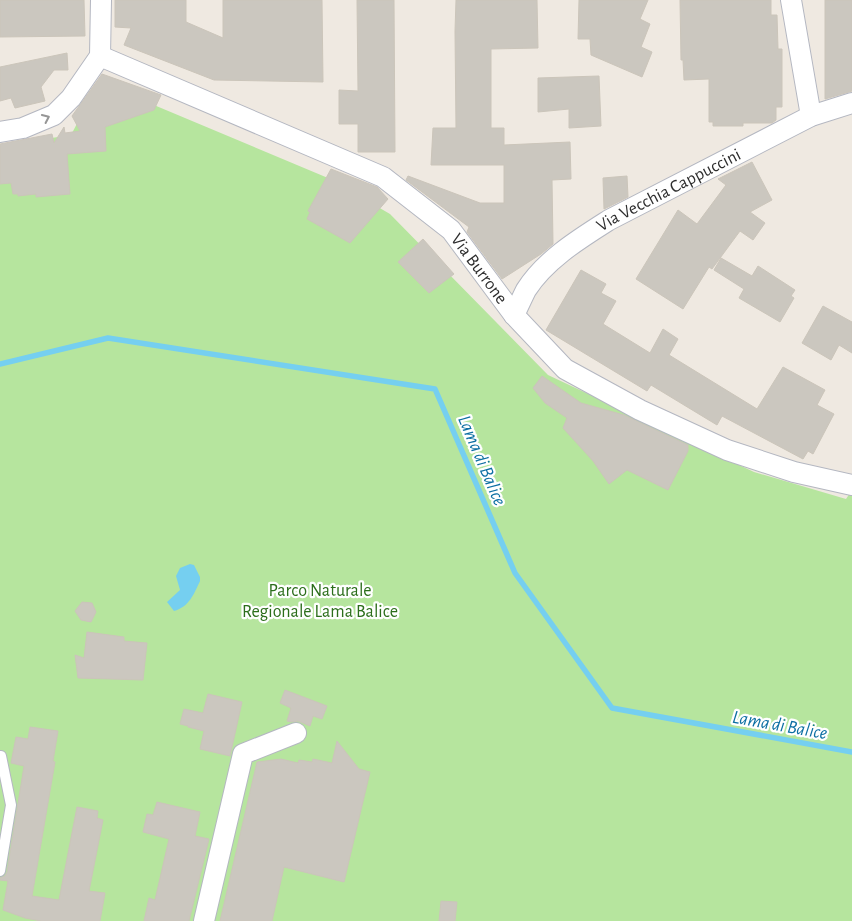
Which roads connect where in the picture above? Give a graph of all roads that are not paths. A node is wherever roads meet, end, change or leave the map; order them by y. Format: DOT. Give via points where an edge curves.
graph roads {
  1 [pos="101,0"];
  2 [pos="791,0"];
  3 [pos="100,56"];
  4 [pos="852,103"];
  5 [pos="811,116"];
  6 [pos="0,132"];
  7 [pos="514,315"];
  8 [pos="852,485"];
  9 [pos="296,733"];
  10 [pos="1,756"];
  11 [pos="0,871"];
  12 [pos="204,921"];
  1 -- 3 [label="street"];
  2 -- 5 [label="street"];
  6 -- 3 [label="street, one-way" via="22,128 54,115"];
  3 -- 7 [label="street, Via Burrone" via="383,177 451,230"];
  4 -- 5 [label="street, Via Vecchia Cappuccini"];
  5 -- 7 [label="street, Via Vecchia Cappuccini" via="609,220 580,239 550,262 527,289"];
  7 -- 8 [label="street, Via Burrone" via="565,369 640,410 727,450 794,472"];
  9 -- 12 [label="street" via="243,754"];
  10 -- 11 [label="lane" via="11,804"];
}
